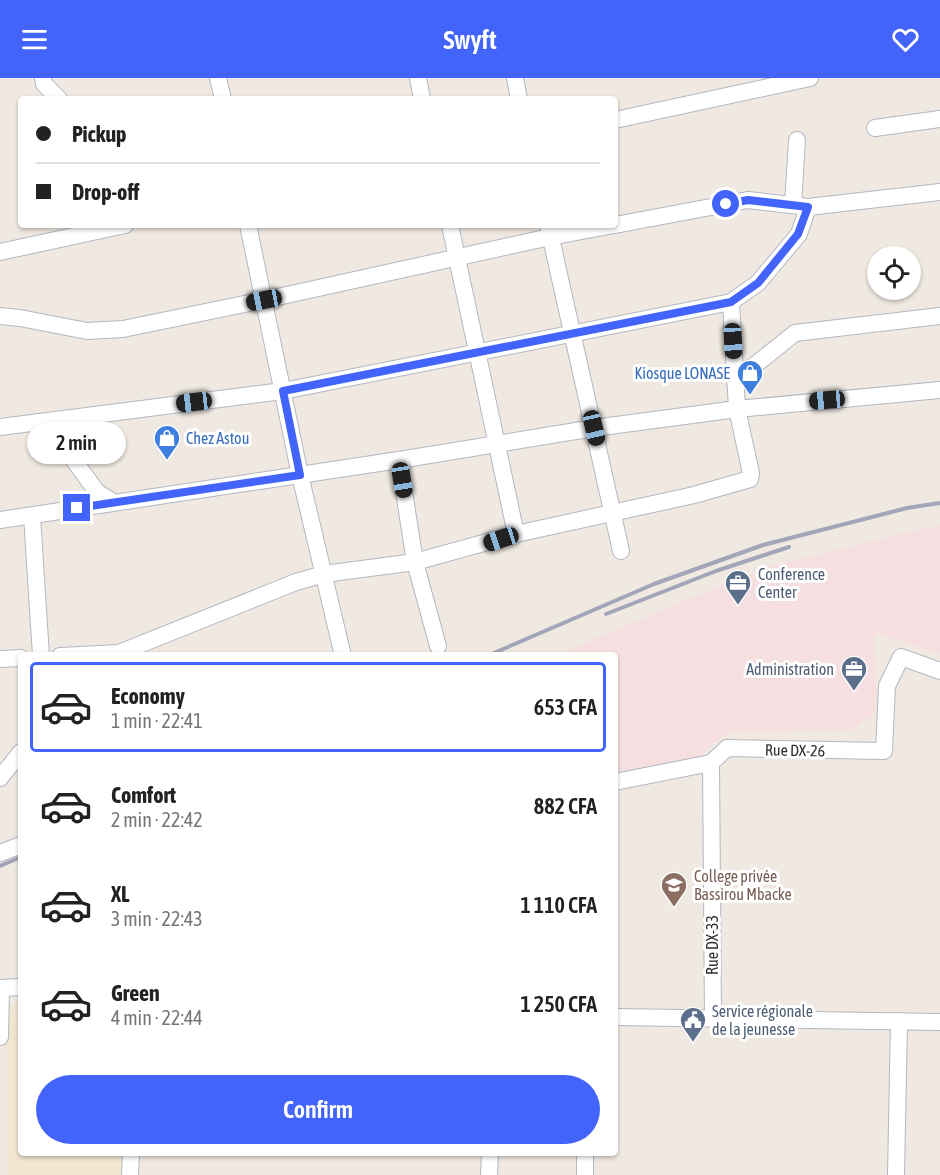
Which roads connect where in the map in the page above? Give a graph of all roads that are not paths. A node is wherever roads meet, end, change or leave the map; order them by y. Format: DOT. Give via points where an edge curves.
graph roads {
  1 [pos="43,78"];
  2 [pos="218,78"];
  3 [pos="418,78"];
  4 [pos="515,78"];
  5 [pos="810,78"];
  6 [pos="56,96"];
  7 [pos="222,96"];
  8 [pos="421,96"];
  9 [pos="518,96"];
  10 [pos="618,119"];
  11 [pos="940,119"];
  12 [pos="875,128"];
  13 [pos="797,140"];
  14 [pos="940,192"];
  15 [pos="801,206"];
  16 [pos="618,224"];
  17 [pos="111,228"];
  18 [pos="250,228"];
  19 [pos="451,228"];
  20 [pos="582,228"];
  21 [pos="549,231"];
  22 [pos="0,252"];
  23 [pos="457,258"];
  24 [pos="264,300"];
  25 [pos="731,302"];
  26 [pos="0,316"];
  27 [pos="940,316"];
  28 [pos="572,333"];
  29 [pos="477,353"];
  30 [pos="735,381"];
  31 [pos="940,390"];
  32 [pos="283,391"];
  33 [pos="737,409"];
  34 [pos="38,422"];
  35 [pos="0,427"];
  36 [pos="594,428"];
  37 [pos="497,444"];
  38 [pos="399,460"];
  39 [pos="300,475"];
  40 [pos="113,502"];
  41 [pos="613,513"];
  42 [pos="32,516"];
  43 [pos="0,520"];
  44 [pos="516,534"];
  45 [pos="621,551"];
  46 [pos="416,562"];
  47 [pos="324,574"];
  48 [pos="438,646"];
  49 [pos="41,652"];
  50 [pos="124,652"];
  51 [pos="343,652"];
  52 [pos="18,658"];
  53 [pos="0,659"];
  54 [pos="940,671"];
  55 [pos="18,756"];
  56 [pos="711,763"];
  57 [pos="0,778"];
  58 [pos="618,781"];
  59 [pos="18,987"];
  60 [pos="0,988"];
  61 [pos="618,1017"];
  62 [pos="712,1018"];
  63 [pos="899,1021"];
  64 [pos="940,1022"];
  65 [pos="0,1037"];
  66 [pos="131,1156"];
  67 [pos="490,1156"];
  68 [pos="585,1156"];
  69 [pos="130,1175"];
  70 [pos="489,1175"];
  71 [pos="585,1175"];
  72 [pos="896,1175"];
  1 -- 6 [label="street"];
  2 -- 7 [label="street"];
  3 -- 8 [label="street"];
  4 -- 9 [label="street"];
  5 -- 10 [label="street"];
  11 -- 12 [label="street"];
  13 -- 15 [label="street"];
  14 -- 15 [label="street"];
  15 -- 16 [label="street" via="748,200"];
  15 -- 25 [label="street" via="798,234 758,283"];
  17 -- 22 [label="street"];
  18 -- 24 [label="street"];
  19 -- 23 [label="street"];
  20 -- 21 [label="street"];
  21 -- 23 [label="street"];
  21 -- 28 [label="street"];
  23 -- 24 [label="street"];
  23 -- 29 [label="street"];
  24 -- 26 [label="street" via="105,331"];
  24 -- 32 [label="street"];
  25 -- 28 [label="street"];
  25 -- 30 [label="street"];
  27 -- 30 [label="street" via="795,333"];
  28 -- 29 [label="street"];
  28 -- 36 [label="street"];
  29 -- 32 [label="street"];
  29 -- 37 [label="street"];
  30 -- 33 [label="street"];
  31 -- 33 [label="street"];
  32 -- 34 [label="street"];
  32 -- 39 [label="street"];
  33 -- 36 [label="street"];
  33 -- 41 [label="street" via="750,479"];
  34 -- 35 [label="street"];
  34 -- 40 [label="street" via="57,437 97,492"];
  36 -- 37 [label="street"];
  36 -- 41 [label="street"];
  37 -- 38 [label="street"];
  37 -- 44 [label="street"];
  38 -- 39 [label="street"];
  38 -- 46 [label="street"];
  39 -- 40 [label="street"];
  39 -- 47 [label="street"];
  40 -- 42 [label="street"];
  41 -- 44 [label="street"];
  41 -- 45 [label="street"];
  42 -- 43 [label="street"];
  42 -- 49 [label="street"];
  44 -- 46 [label="street"];
  46 -- 47 [label="street"];
  46 -- 48 [label="street"];
  47 -- 50 [label="street"];
  47 -- 51 [label="street"];
  52 -- 53 [label="street"];
  54 -- 56 [label="street, Rue DX-26" via="901,657 887,686 884,751 727,748"];
  55 -- 57 [label="street"];
  56 -- 58 [label="street, Rue DX-26"];
  56 -- 62 [label="street, Rue DX-33"];
  59 -- 60 [label="street"];
  60 -- 65 [label="street"];
  61 -- 62 [label="street"];
  62 -- 63 [label="street"];
  63 -- 64 [label="street"];
  63 -- 72 [label="street"];
  66 -- 69 [label="street"];
  67 -- 70 [label="street"];
  68 -- 71 [label="street"];
}
